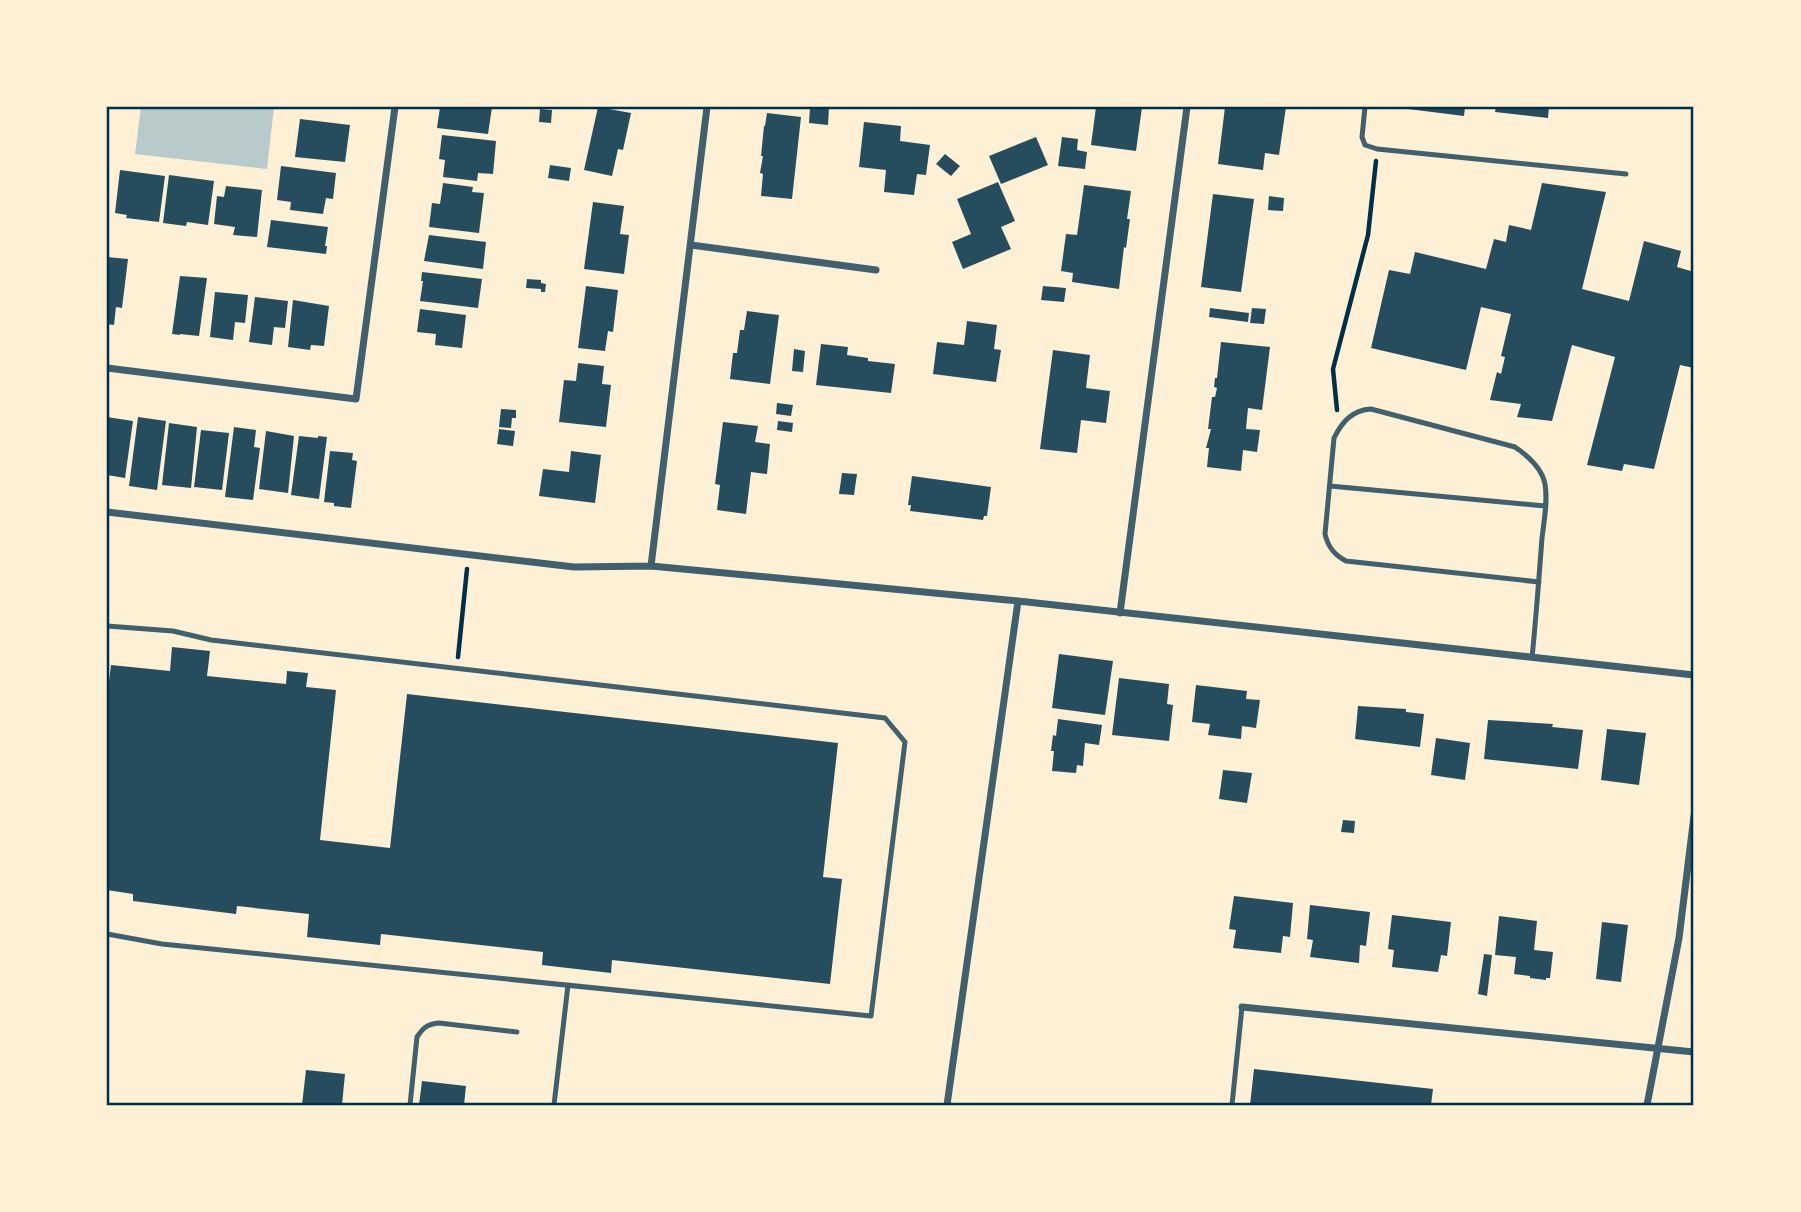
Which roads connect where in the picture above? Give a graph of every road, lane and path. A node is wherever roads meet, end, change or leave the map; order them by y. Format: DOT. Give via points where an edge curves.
graph roads {
  1 [pos="396,107"];
  2 [pos="708,107"];
  3 [pos="1187,107"];
  4 [pos="1365,107"];
  5 [pos="1377,149"];
  6 [pos="1626,174"];
  7 [pos="691,245"];
  8 [pos="876,270"];
  9 [pos="107,368"];
  10 [pos="1339,428"];
  11 [pos="1330,486"];
  12 [pos="1545,506"];
  13 [pos="107,512"];
  14 [pos="468,554"];
  15 [pos="651,566"];
  16 [pos="1539,582"];
  17 [pos="1018,601"];
  18 [pos="1120,613"];
  19 [pos="107,626"];
  20 [pos="1532,658"];
  21 [pos="456,669"];
  22 [pos="1694,675"];
  23 [pos="1694,816"];
  24 [pos="107,934"];
  25 [pos="568,985"];
  26 [pos="1242,1007"];
  27 [pos="517,1032"];
  28 [pos="1658,1048"];
  29 [pos="1694,1052"];
  30 [pos="410,1105"];
  31 [pos="554,1105"];
  32 [pos="947,1105"];
  33 [pos="1232,1105"];
  34 [pos="1647,1105"];
  1 -- 9 [label="street" via="356,399"];
  2 -- 7 [label="street"];
  3 -- 18 [label="street"];
  4 -- 5 [label="lane" via="1362,137 1365,145"];
  5 -- 6 [label="lane"];
  5 -- 10 [label="path" via="1368,235 1333,369"];
  7 -- 8 [label="street"];
  7 -- 15 [label="street"];
  10 -- 11 [label="lane"];
  10 -- 12 [label="lane" via="1352,414 1371,409 1515,446 1539,469 1545,482"];
  11 -- 12 [label="lane"];
  11 -- 16 [label="lane" via="1327,544 1346,561"];
  12 -- 16 [label="lane"];
  13 -- 14 [label="street"];
  14 -- 15 [label="street" via="574,567"];
  14 -- 21 [label="path"];
  15 -- 17 [label="street"];
  16 -- 20 [label="lane"];
  17 -- 18 [label="street"];
  17 -- 32 [label="street"];
  18 -- 20 [label="street"];
  19 -- 21 [label="lane"];
  20 -- 22 [label="street"];
  21 -- 25 [label="lane" via="885,718 905,742 871,1016"];
  23 -- 28 [label="street" via="1679,938"];
  24 -- 25 [label="lane" via="162,944"];
  25 -- 31 [label="lane"];
  26 -- 28 [label="street"];
  26 -- 33 [label="lane"];
  27 -- 30 [label="lane" via="439,1023 423,1028 417,1037"];
  28 -- 29 [label="street"];
  28 -- 34 [label="street"];
}
